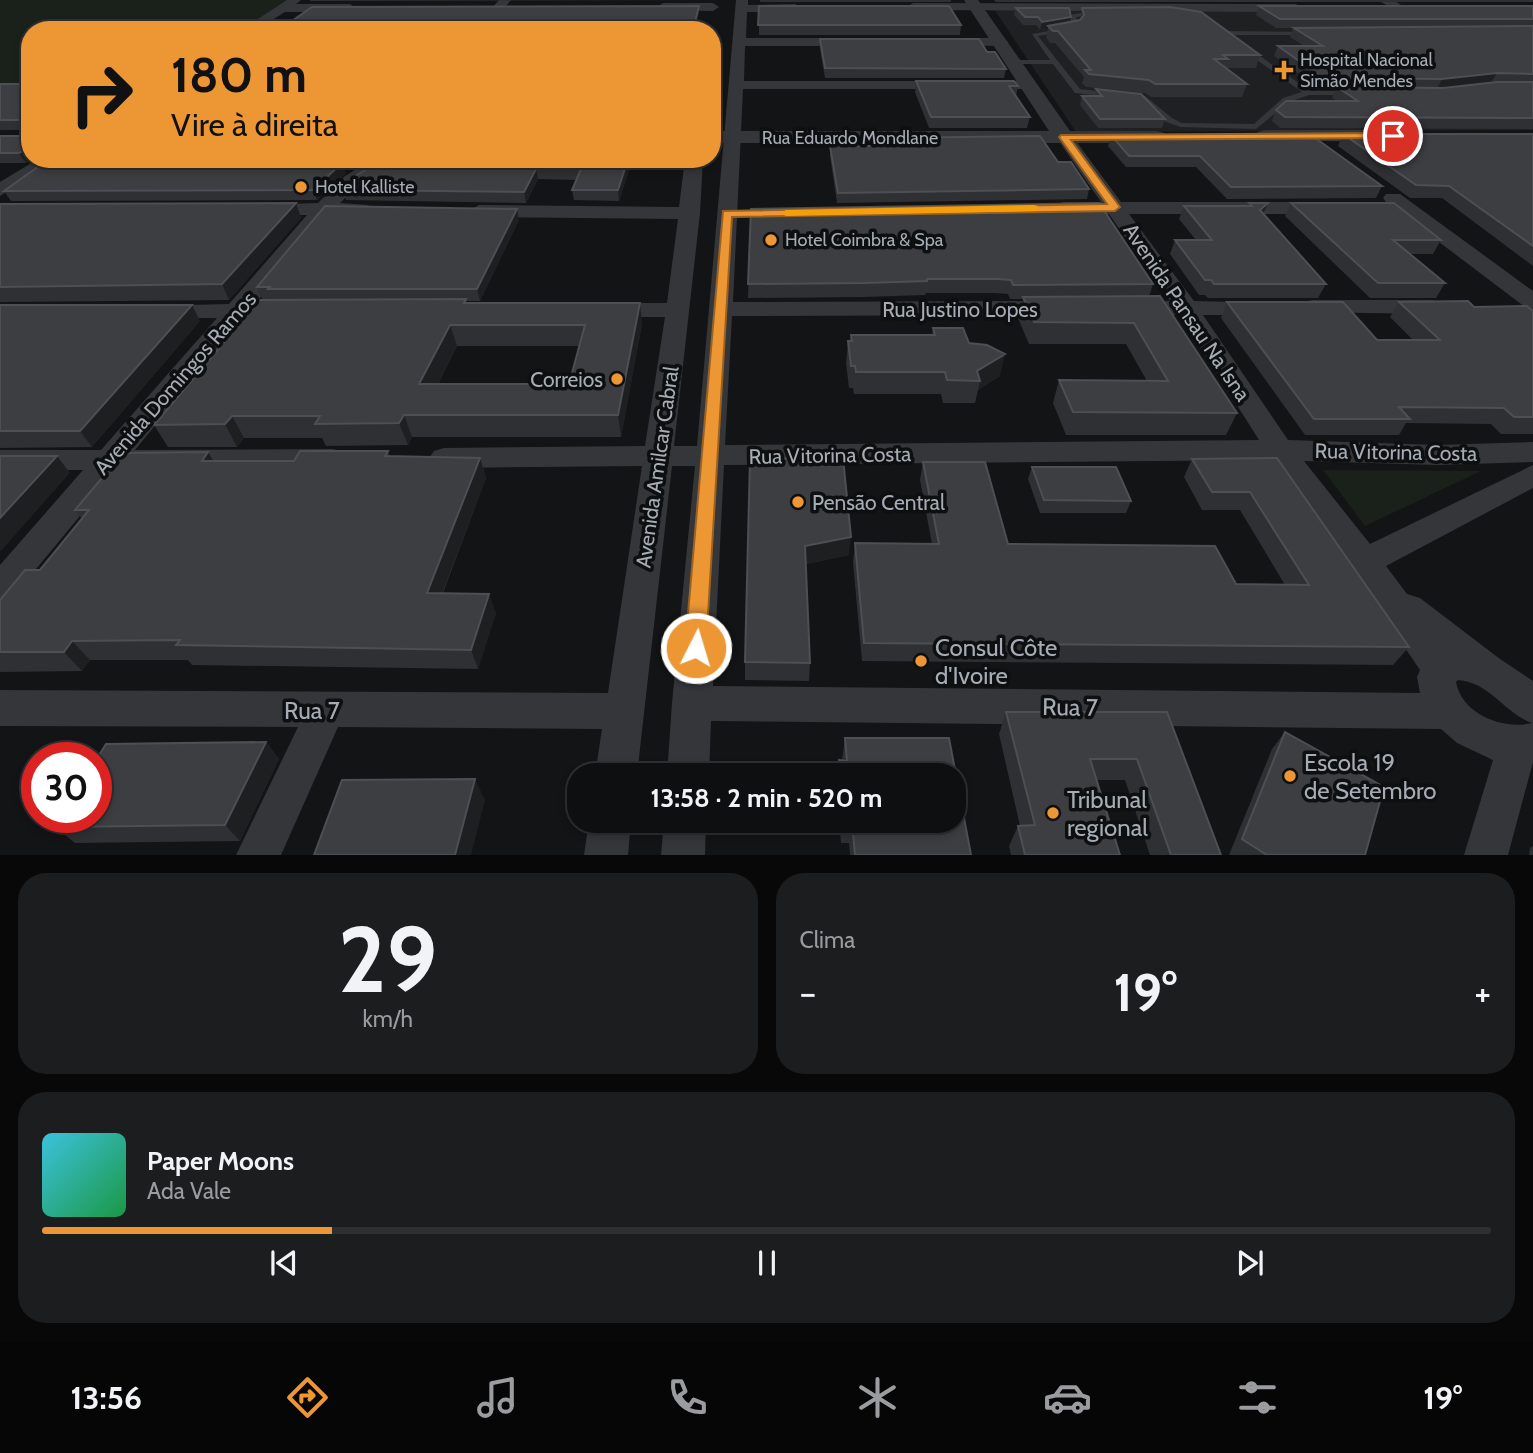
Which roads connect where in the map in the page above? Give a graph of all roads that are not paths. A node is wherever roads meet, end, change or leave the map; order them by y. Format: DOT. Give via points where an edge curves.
graph roads {
  1 [pos="295,0"];
  2 [pos="1384,0"];
  3 [pos="974,3"];
  4 [pos="742,4"];
  5 [pos="506,5"];
  6 [pos="486,7"];
  7 [pos="646,7"];
  8 [pos="894,7"];
  9 [pos="1061,7"];
  10 [pos="283,8"];
  11 [pos="364,8"];
  12 [pos="713,8"];
  13 [pos="811,8"];
  14 [pos="1306,8"];
  15 [pos="1373,8"];
  16 [pos="1072,16"];
  17 [pos="262,21"];
  18 [pos="488,21"];
  19 [pos="1224,33"];
  20 [pos="1321,33"];
  21 [pos="739,41"];
  22 [pos="877,42"];
  23 [pos="932,42"];
  24 [pos="1001,42"];
  25 [pos="1014,62"];
  26 [pos="1052,62"];
  27 [pos="734,85"];
  28 [pos="1029,85"];
  29 [pos="1308,93"];
  30 [pos="1359,93"];
  31 [pos="1309,136"];
  32 [pos="1407,136"];
  33 [pos="722,137"];
  34 [pos="1064,137"];
  35 [pos="1331,152"];
  36 [pos="36,168"];
  37 [pos="693,168"];
  38 [pos="352,170"];
  39 [pos="1375,184"];
  40 [pos="0,190"];
  41 [pos="1115,207"];
  42 [pos="1046,208"];
  43 [pos="1406,208"];
  44 [pos="242,209"];
  45 [pos="323,209"];
  46 [pos="377,209"];
  47 [pos="458,210"];
  48 [pos="690,213"];
  49 [pos="1533,305"];
  50 [pos="1450,307"];
  51 [pos="1505,307"];
  52 [pos="1077,308"];
  53 [pos="1105,308"];
  54 [pos="1186,308"];
  55 [pos="722,309"];
  56 [pos="306,310"];
  57 [pos="582,310"];
  58 [pos="678,310"];
  59 [pos="140,311"];
  60 [pos="238,311"];
  61 [pos="1280,450"];
  62 [pos="1533,453"];
  63 [pos="657,457"];
  64 [pos="711,457"];
  65 [pos="411,458"];
  66 [pos="356,459"];
  67 [pos="0,460"];
  68 [pos="110,460"];
  69 [pos="1533,475"];
  70 [pos="1373,575"];
  71 [pos="0,588"];
  72 [pos="1441,670"];
  73 [pos="1488,671"];
  74 [pos="691,703"];
  75 [pos="1533,706"];
  76 [pos="0,708"];
  77 [pos="326,710"];
  78 [pos="624,711"];
  79 [pos="1448,711"];
  80 [pos="1525,744"];
  81 [pos="618,763"];
  82 [pos="688,763"];
  83 [pos="609,833"];
  84 [pos="684,833"];
  85 [pos="258,855"];
  86 [pos="606,855"];
  87 [pos="683,855"];
  88 [pos="1486,855"];
  1 -- 10 [label="street"];
  2 -- 15 [label="street" via="1407,8"];
  3 -- 8 [label="street"];
  3 -- 9 [label="street"];
  3 -- 24 [label="street, Avenida Pansau Na Isna"];
  4 -- 13 [label="street"];
  4 -- 21 [label="street"];
  5 -- 6 [label="street"];
  5 -- 18 [label="street"];
  7 -- 12 [label="street"];
  9 -- 14 [label="street"];
  9 -- 16 [label="lane"];
  10 -- 11 [label="street"];
  10 -- 17 [label="street"];
  16 -- 19 [label="lane" via="1167,13 1204,20"];
  16 -- 26 [label="lane" via="1074,29 1034,35"];
  19 -- 20 [label="lane"];
  19 -- 29 [label="lane"];
  21 -- 22 [label="street"];
  21 -- 27 [label="street"];
  23 -- 24 [label="street"];
  24 -- 25 [label="street, Avenida Pansau Na Isna"];
  25 -- 26 [label="lane"];
  25 -- 28 [label="street, Avenida Pansau Na Isna"];
  26 -- 29 [label="lane" via="1078,91 1142,98 1181,125 1256,127 1286,100"];
  27 -- 28 [label="street"];
  27 -- 33 [label="street"];
  28 -- 34 [label="street, Avenida Pansau Na Isna"];
  29 -- 30 [label="lane"];
  31 -- 32 [label="street, Rua Eduardo Mondlane"];
  31 -- 34 [label="street, Rua Eduardo Mondlane"];
  31 -- 35 [label="street"];
  33 -- 34 [label="street, Rua Eduardo Mondlane"];
  33 -- 55 [label="street" via="734,214"];
  34 -- 41 [label="street, Avenida Pansau Na Isna"];
  36 -- 40 [label="street"];
  37 -- 48 [label="street, Avenida Amilcar Cabral"];
  38 -- 45 [label="street, Avenida Domingos Ramos"];
  39 -- 43 [label="street"];
  41 -- 42 [label="street"];
  41 -- 43 [label="street"];
  41 -- 54 [label="street, Avenida Pansau Na Isna"];
  43 -- 49 [label="street"];
  44 -- 45 [label="street"];
  45 -- 46 [label="street"];
  45 -- 60 [label="street, Avenida Domingos Ramos"];
  47 -- 48 [label="street"];
  48 -- 58 [label="street, Avenida Amilcar Cabral"];
  49 -- 51 [label="street"];
  50 -- 54 [label="street"];
  52 -- 55 [label="street, Rua Justino Lopes"];
  53 -- 54 [label="street"];
  54 -- 61 [label="street, Avenida Pansau Na Isna"];
  55 -- 64 [label="street"];
  56 -- 60 [label="street"];
  57 -- 58 [label="street"];
  58 -- 63 [label="street, Avenida Amilcar Cabral"];
  59 -- 60 [label="street"];
  60 -- 68 [label="street, Avenida Domingos Ramos"];
  61 -- 62 [label="street, Rua Vitorina Costa"];
  61 -- 64 [label="street, Rua Vitorina Costa"];
  61 -- 70 [label="street, Avenida Pansau Na Isna"];
  63 -- 64 [label="street, Rua Vitorina Costa"];
  63 -- 65 [label="street, Rua Vitorina Costa"];
  63 -- 78 [label="street, Avenida Amilcar Cabral"];
  64 -- 74 [label="street"];
  66 -- 68 [label="street"];
  67 -- 68 [label="street"];
  68 -- 71 [label="street, Avenida Domingos Ramos"];
  69 -- 70 [label="street"];
  70 -- 72 [label="street, Avenida Pansau Na Isna"];
  70 -- 73 [label="street, Avenida Pansau Na Isna"];
  72 -- 73 [label="street" via="1452,665"];
  72 -- 79 [label="street" via="1436,688"];
  73 -- 75 [label="street, Avenida Pansau Na Isna" via="1507,681"];
  74 -- 79 [label="street, Rua 7"];
  74 -- 82 [label="street"];
  76 -- 77 [label="street, Rua 7"];
  77 -- 78 [label="street, Rua 7"];
  77 -- 85 [label="street"];
  78 -- 81 [label="street, Avenida Amilcar Cabral"];
  79 -- 80 [label="street" via="1486,738"];
  80 -- 88 [label="street"];
  83 -- 86 [label="street"];
  84 -- 87 [label="street"];
}
